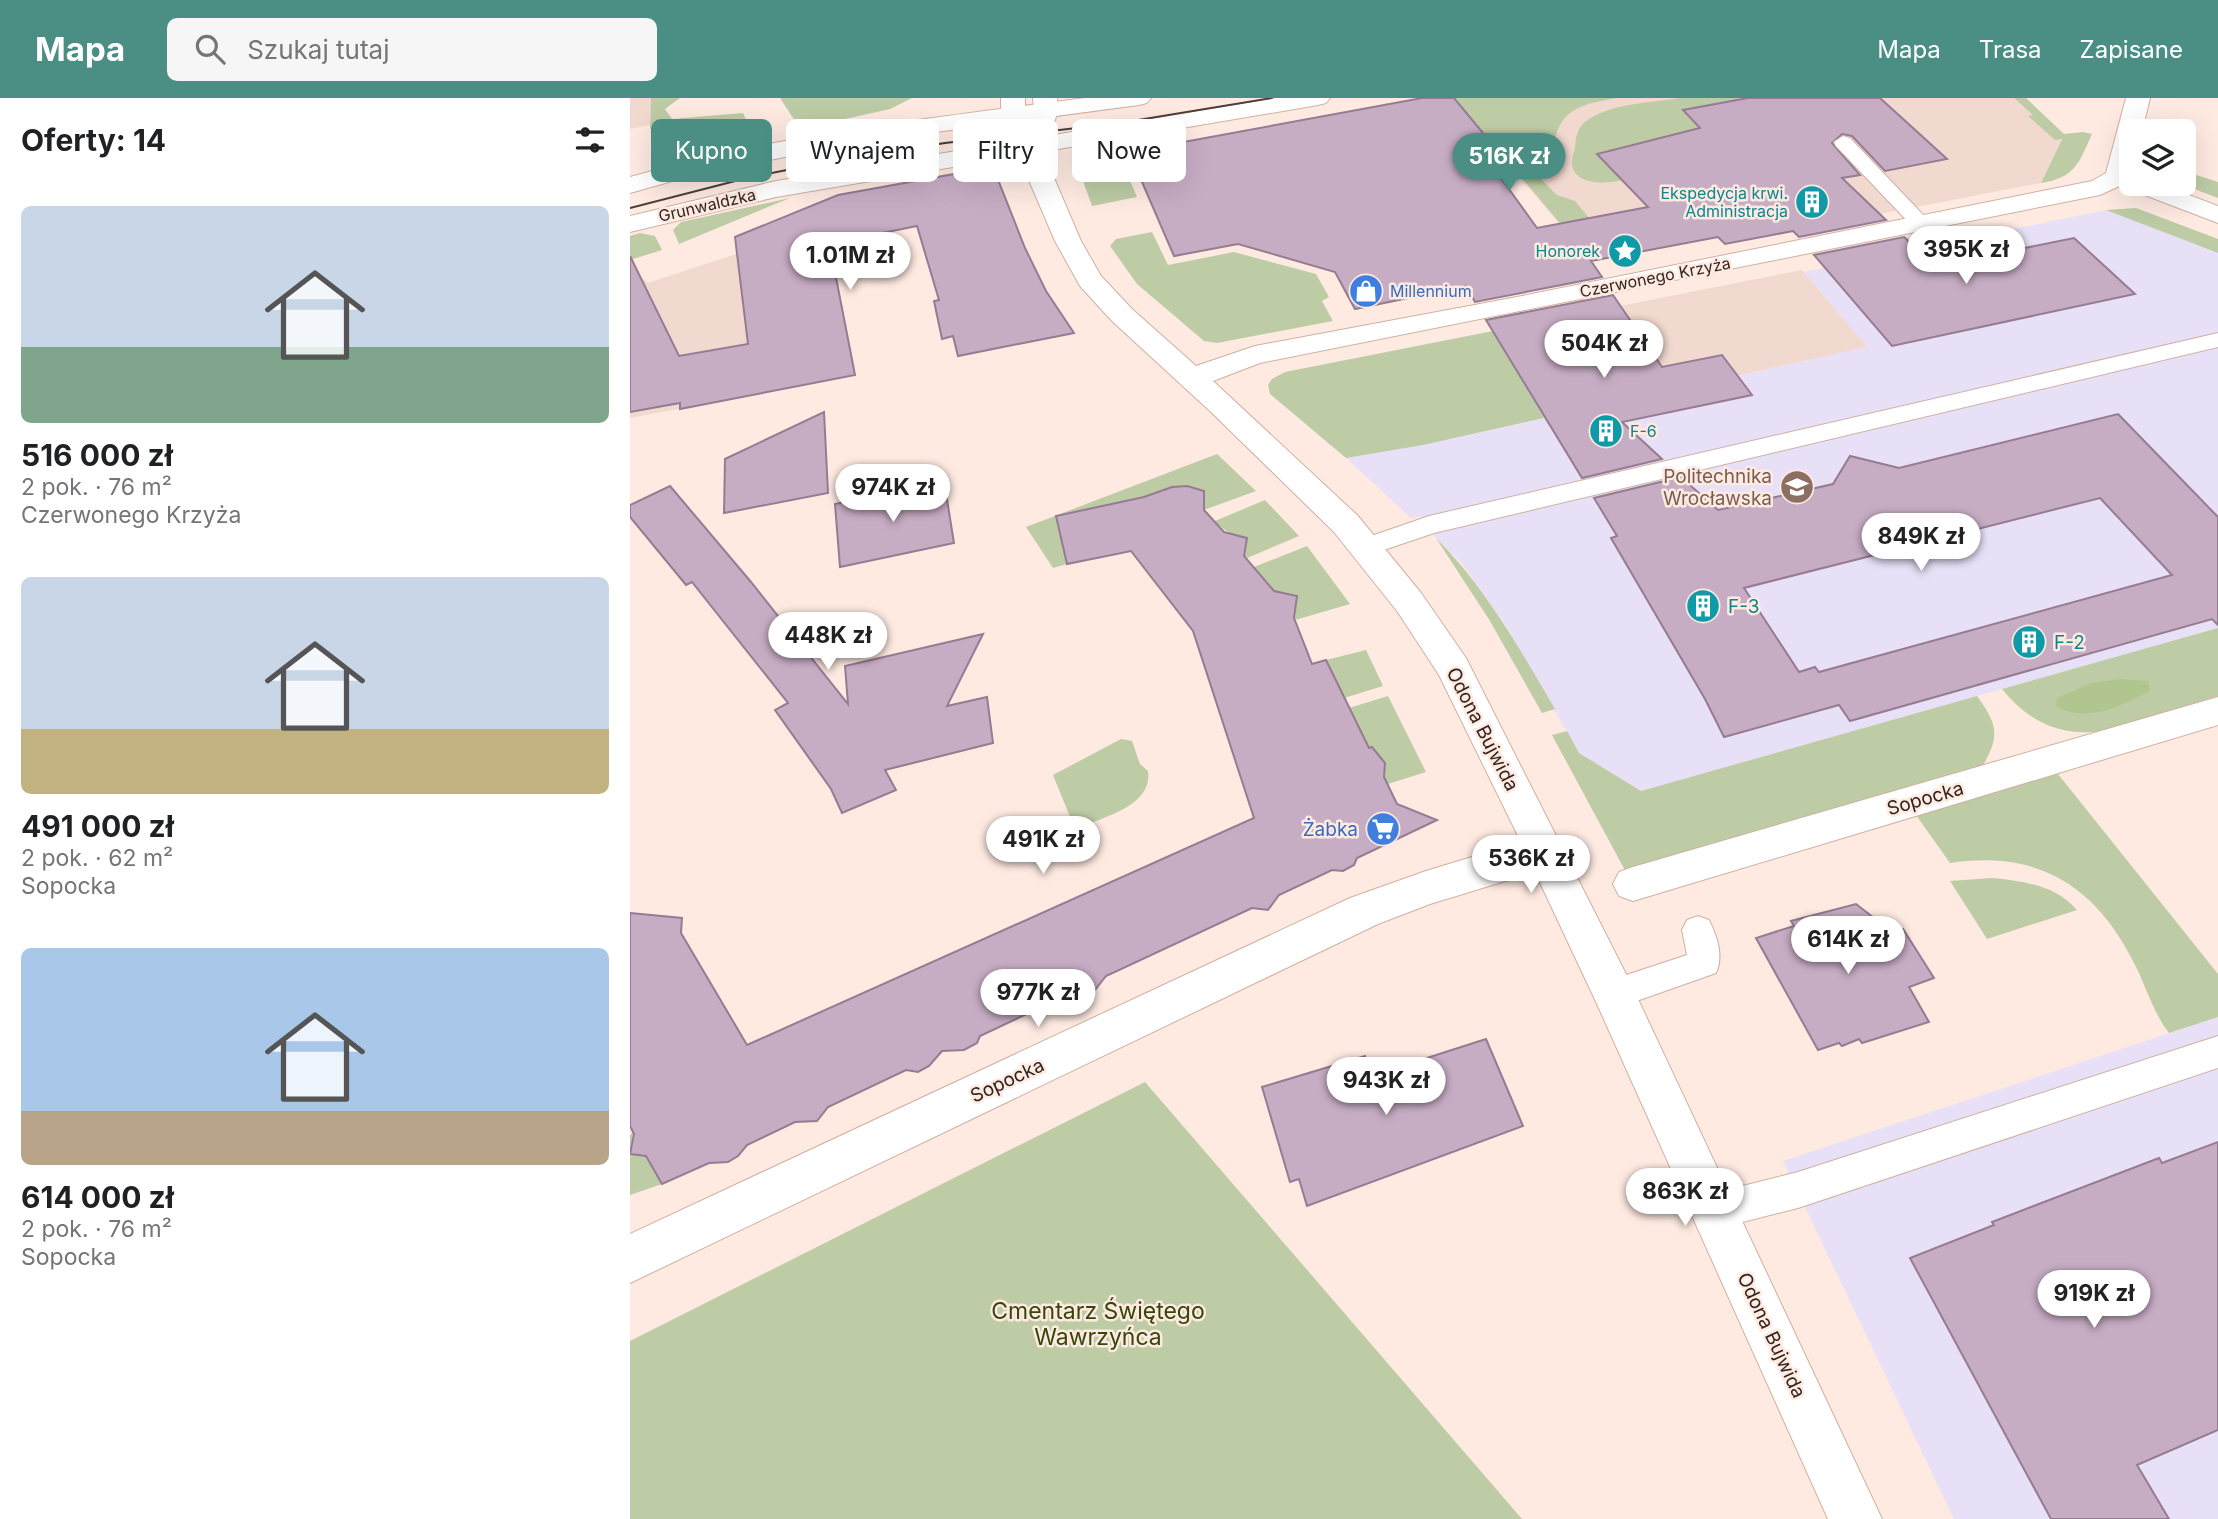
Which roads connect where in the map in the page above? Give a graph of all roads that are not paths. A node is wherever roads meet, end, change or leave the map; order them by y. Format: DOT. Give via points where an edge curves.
graph roads {
  1 [pos="1139,98"];
  2 [pos="1318,98"];
  3 [pos="2138,98"];
  4 [pos="1046,104"];
  5 [pos="1013,106"];
  6 [pos="2136,119"];
  7 [pos="1058,142"];
  8 [pos="1843,142"];
  9 [pos="953,160"];
  10 [pos="1043,182"];
  11 [pos="2119,183"];
  12 [pos="630,185"];
  13 [pos="2168,196"];
  14 [pos="2218,215"];
  15 [pos="1920,223"];
  16 [pos="630,224"];
  17 [pos="2218,340"];
  18 [pos="1193,379"];
  19 [pos="1366,547"];
  20 [pos="2218,711"];
  21 [pos="1544,852"];
  22 [pos="1633,884"];
  23 [pos="1698,930"];
  24 [pos="1614,995"];
  25 [pos="2218,1052"];
  26 [pos="1715,1210"];
  27 [pos="630,1259"];
  28 [pos="1855,1519"];
  1 -- 4 [label="street, Grunwaldzka"];
  2 -- 7 [label="street, Grunwaldzka"];
  3 -- 6 [label="street"];
  4 -- 5 [label="street, Grunwaldzka"];
  5 -- 12 [label="street, Grunwaldzka"];
  8 -- 15 [label="lane"];
  9 -- 16 [label="street, Grunwaldzka" via="776,190"];
  10 -- 18 [label="street, Odona Bujwida" via="1090,281"];
  11 -- 15 [label="street, Czerwonego Krzyża"];
  13 -- 14 [label="street"];
  15 -- 18 [label="street, Czerwonego Krzyża" via="1255,355"];
  17 -- 19 [label="lane" via="1429,526"];
  18 -- 19 [label="street, Odona Bujwida" via="1317,494"];
  19 -- 21 [label="street, Odona Bujwida" via="1453,668"];
  20 -- 22 [label="street, Sopocka"];
  21 -- 24 [label="street, Odona Bujwida"];
  21 -- 27 [label="street, Sopocka" via="1364,911"];
  23 -- 24 [label="lane" via="1705,963"];
  24 -- 26 [label="street, Odona Bujwida"];
  25 -- 26 [label="lane" via="1798,1190"];
  26 -- 28 [label="street, Odona Bujwida"];
}
